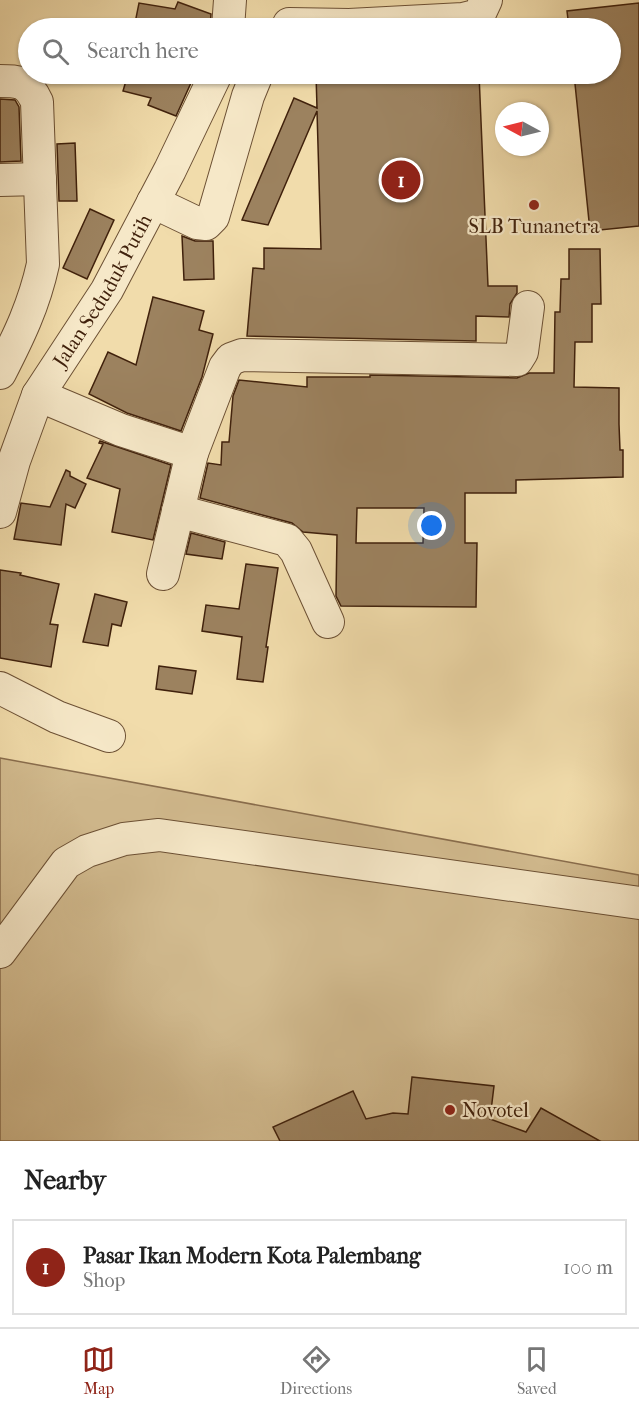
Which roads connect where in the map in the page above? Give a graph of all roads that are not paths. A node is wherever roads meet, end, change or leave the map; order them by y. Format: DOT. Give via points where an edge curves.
graph roads {
  1 [pos="230,0"];
  2 [pos="486,0"];
  3 [pos="229,18"];
  4 [pos="467,18"];
  5 [pos="0,81"];
  6 [pos="18,81"];
  7 [pos="23,84"];
  8 [pos="211,84"];
  9 [pos="253,84"];
  10 [pos="40,179"];
  11 [pos="0,180"];
  12 [pos="153,202"];
  13 [pos="528,307"];
  14 [pos="0,373"];
  15 [pos="38,395"];
  16 [pos="192,453"];
  17 [pos="7,458"];
  18 [pos="0,512"];
  19 [pos="178,512"];
  20 [pos="163,574"];
  21 [pos="328,622"];
  22 [pos="0,688"];
  23 [pos="109,736"];
  24 [pos="639,903"];
  25 [pos="0,952"];
  1 -- 3 [label="street"];
  2 -- 4 [label="street" via="479,15"];
  5 -- 6 [label="street"];
  7 -- 10 [label="street" via="32,90 37,102"];
  8 -- 12 [label="street, Jalan Seduduk Putih"];
  9 -- 12 [label="street" via="213,217 206,224 197,223"];
  10 -- 11 [label="street"];
  10 -- 14 [label="street" via="42,264 38,285 29,315"];
  12 -- 15 [label="street, Jalan Seduduk Putih" via="107,290"];
  13 -- 16 [label="street" via="522,352 517,360 242,355 231,359"];
  15 -- 16 [label="street" via="121,430"];
  15 -- 17 [label="street, Jalan Seduduk Putih"];
  16 -- 19 [label="street"];
  17 -- 18 [label="street, Jalan Seduduk Putih"];
  19 -- 20 [label="street"];
  19 -- 21 [label="street" via="286,540 296,551"];
  22 -- 23 [label="street" via="57,717"];
  24 -- 25 [label="street" via="159,835 124,839 87,851 66,863"];
}
